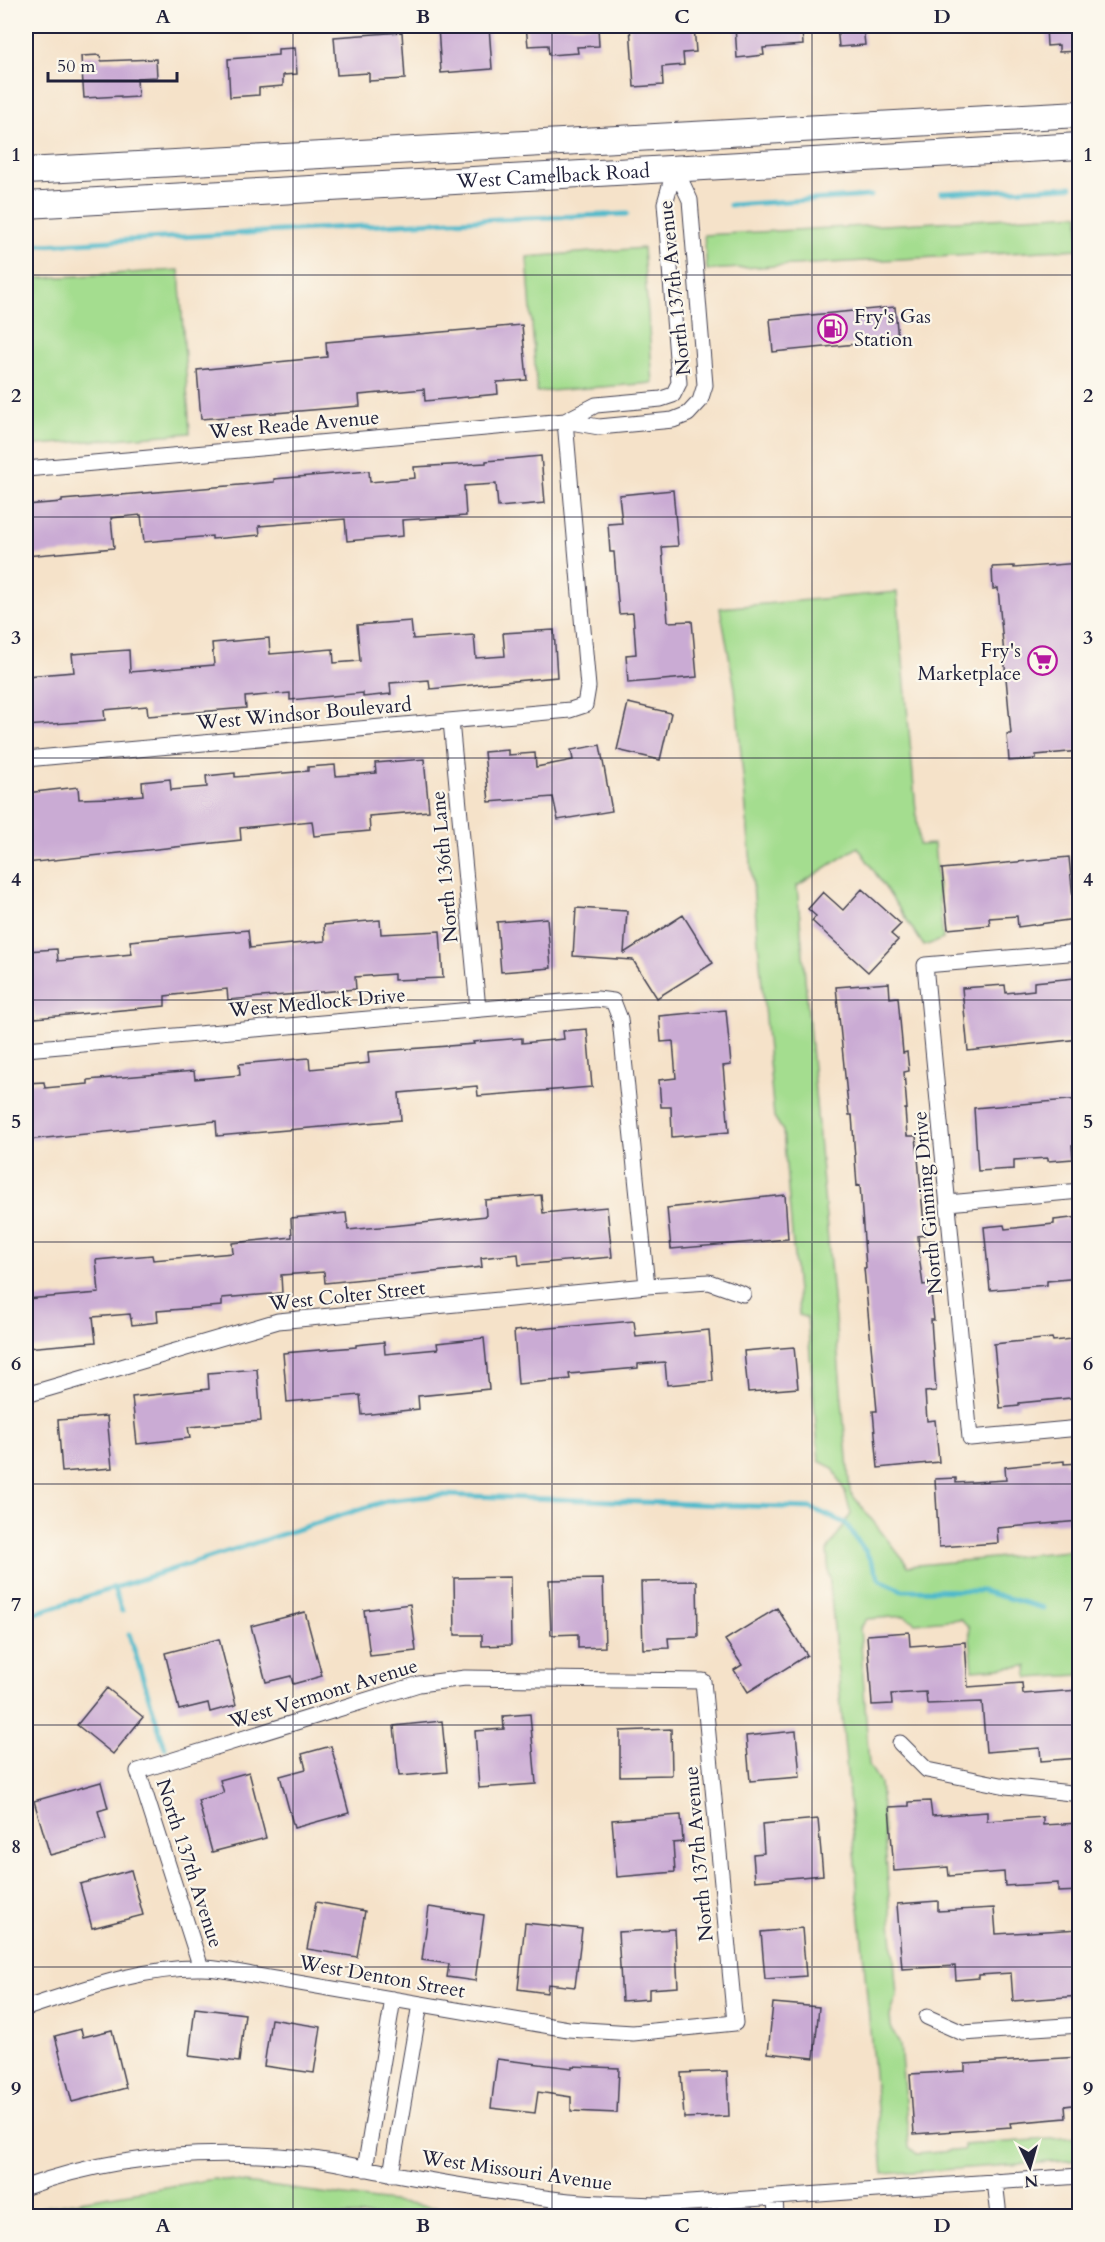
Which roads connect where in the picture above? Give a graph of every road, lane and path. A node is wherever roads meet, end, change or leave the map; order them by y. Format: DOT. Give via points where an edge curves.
graph roads {
  1 [pos="1080,114"];
  2 [pos="958,121"];
  3 [pos="1080,130"];
  4 [pos="672,137"];
  5 [pos="1080,146"];
  6 [pos="675,168"];
  7 [pos="26,171"];
  8 [pos="26,204"];
  9 [pos="673,395"];
  10 [pos="616,403"];
  11 [pos="688,414"];
  12 [pos="565,421"];
  13 [pos="618,425"];
  14 [pos="26,469"];
  15 [pos="451,721"];
  16 [pos="26,759"];
  17 [pos="1080,952"];
  18 [pos="478,1009"];
  19 [pos="26,1049"];
  20 [pos="1080,1191"];
  21 [pos="948,1203"];
  22 [pos="646,1286"];
  23 [pos="743,1294"];
  24 [pos="26,1395"];
  25 [pos="1080,1428"];
  26 [pos="703,1681"];
  27 [pos="900,1743"];
  28 [pos="138,1771"];
  29 [pos="1080,1794"];
  30 [pos="201,1968"];
  31 [pos="393,1999"];
  32 [pos="420,2004"];
  33 [pos="26,2008"];
  34 [pos="927,2017"];
  35 [pos="735,2023"];
  36 [pos="1080,2025"];
  37 [pos="380,2081"];
  38 [pos="406,2086"];
  39 [pos="365,2169"];
  40 [pos="391,2174"];
  41 [pos="1080,2176"];
  42 [pos="995,2181"];
  43 [pos="26,2187"];
  44 [pos="775,2198"];
  45 [pos="776,2217"];
  46 [pos="999,2217"];
  1 -- 2 [label="main road, West Camelback Road"];
  2 -- 3 [label="main road" via="988,135"];
  2 -- 4 [label="main road, West Camelback Road"];
  4 -- 6 [label="main road"];
  4 -- 7 [label="main road, West Camelback Road"];
  5 -- 6 [label="main road, West Camelback Road"];
  6 -- 8 [label="main road, West Camelback Road"];
  6 -- 9 [label="street, North 137th Avenue" via="665,203 679,383"];
  6 -- 11 [label="street, North 137th Avenue" via="690,200 705,385 700,401"];
  9 -- 10 [label="street, West Reade Avenue"];
  9 -- 11 [label="street"];
  10 -- 12 [label="street, West Reade Avenue" via="596,405"];
  10 -- 13 [label="street"];
  11 -- 13 [label="street, West Reade Avenue" via="673,420"];
  12 -- 13 [label="street, West Reade Avenue" via="599,427"];
  12 -- 14 [label="street, West Reade Avenue"];
  12 -- 15 [label="street, West Windsor Boulevard" via="588,687 585,705 570,710"];
  15 -- 16 [label="street, West Windsor Boulevard"];
  15 -- 18 [label="street, North 136th Lane"];
  17 -- 21 [label="street, North Ginning Drive" via="925,965"];
  18 -- 19 [label="street, West Medlock Drive"];
  18 -- 22 [label="street, West Medlock Drive" via="613,1001 620,1019"];
  20 -- 21 [label="street"];
  21 -- 25 [label="street, North Ginning Drive" via="970,1438"];
  22 -- 23 [label="street, West Colter Street" via="709,1282"];
  22 -- 24 [label="street, West Colter Street" via="278,1321"];
  26 -- 28 [label="street, West Vermont Avenue" via="465,1678 419,1684"];
  26 -- 35 [label="street, North 137th Avenue"];
  27 -- 29 [label="street" via="927,1770 1006,1786"];
  28 -- 30 [label="street, North 137th Avenue"];
  30 -- 31 [label="street, West Denton Street"];
  30 -- 33 [label="street, West Denton Street" via="109,1981"];
  31 -- 32 [label="street, West Denton Street"];
  31 -- 37 [label="street"];
  32 -- 35 [label="street, West Denton Street" via="568,2029 633,2033"];
  32 -- 38 [label="street"];
  34 -- 36 [label="street" via="963,2033"];
  37 -- 38 [label="street"];
  37 -- 39 [label="street"];
  38 -- 40 [label="street"];
  39 -- 40 [label="street, West Missouri Avenue"];
  39 -- 43 [label="street, West Missouri Avenue" via="263,2155 203,2154 107,2165"];
  40 -- 44 [label="street, West Missouri Avenue" via="606,2204"];
  41 -- 42 [label="street, West Missouri Avenue"];
  42 -- 44 [label="street, West Missouri Avenue"];
  42 -- 46 [label="street"];
  44 -- 45 [label="street"];
}
